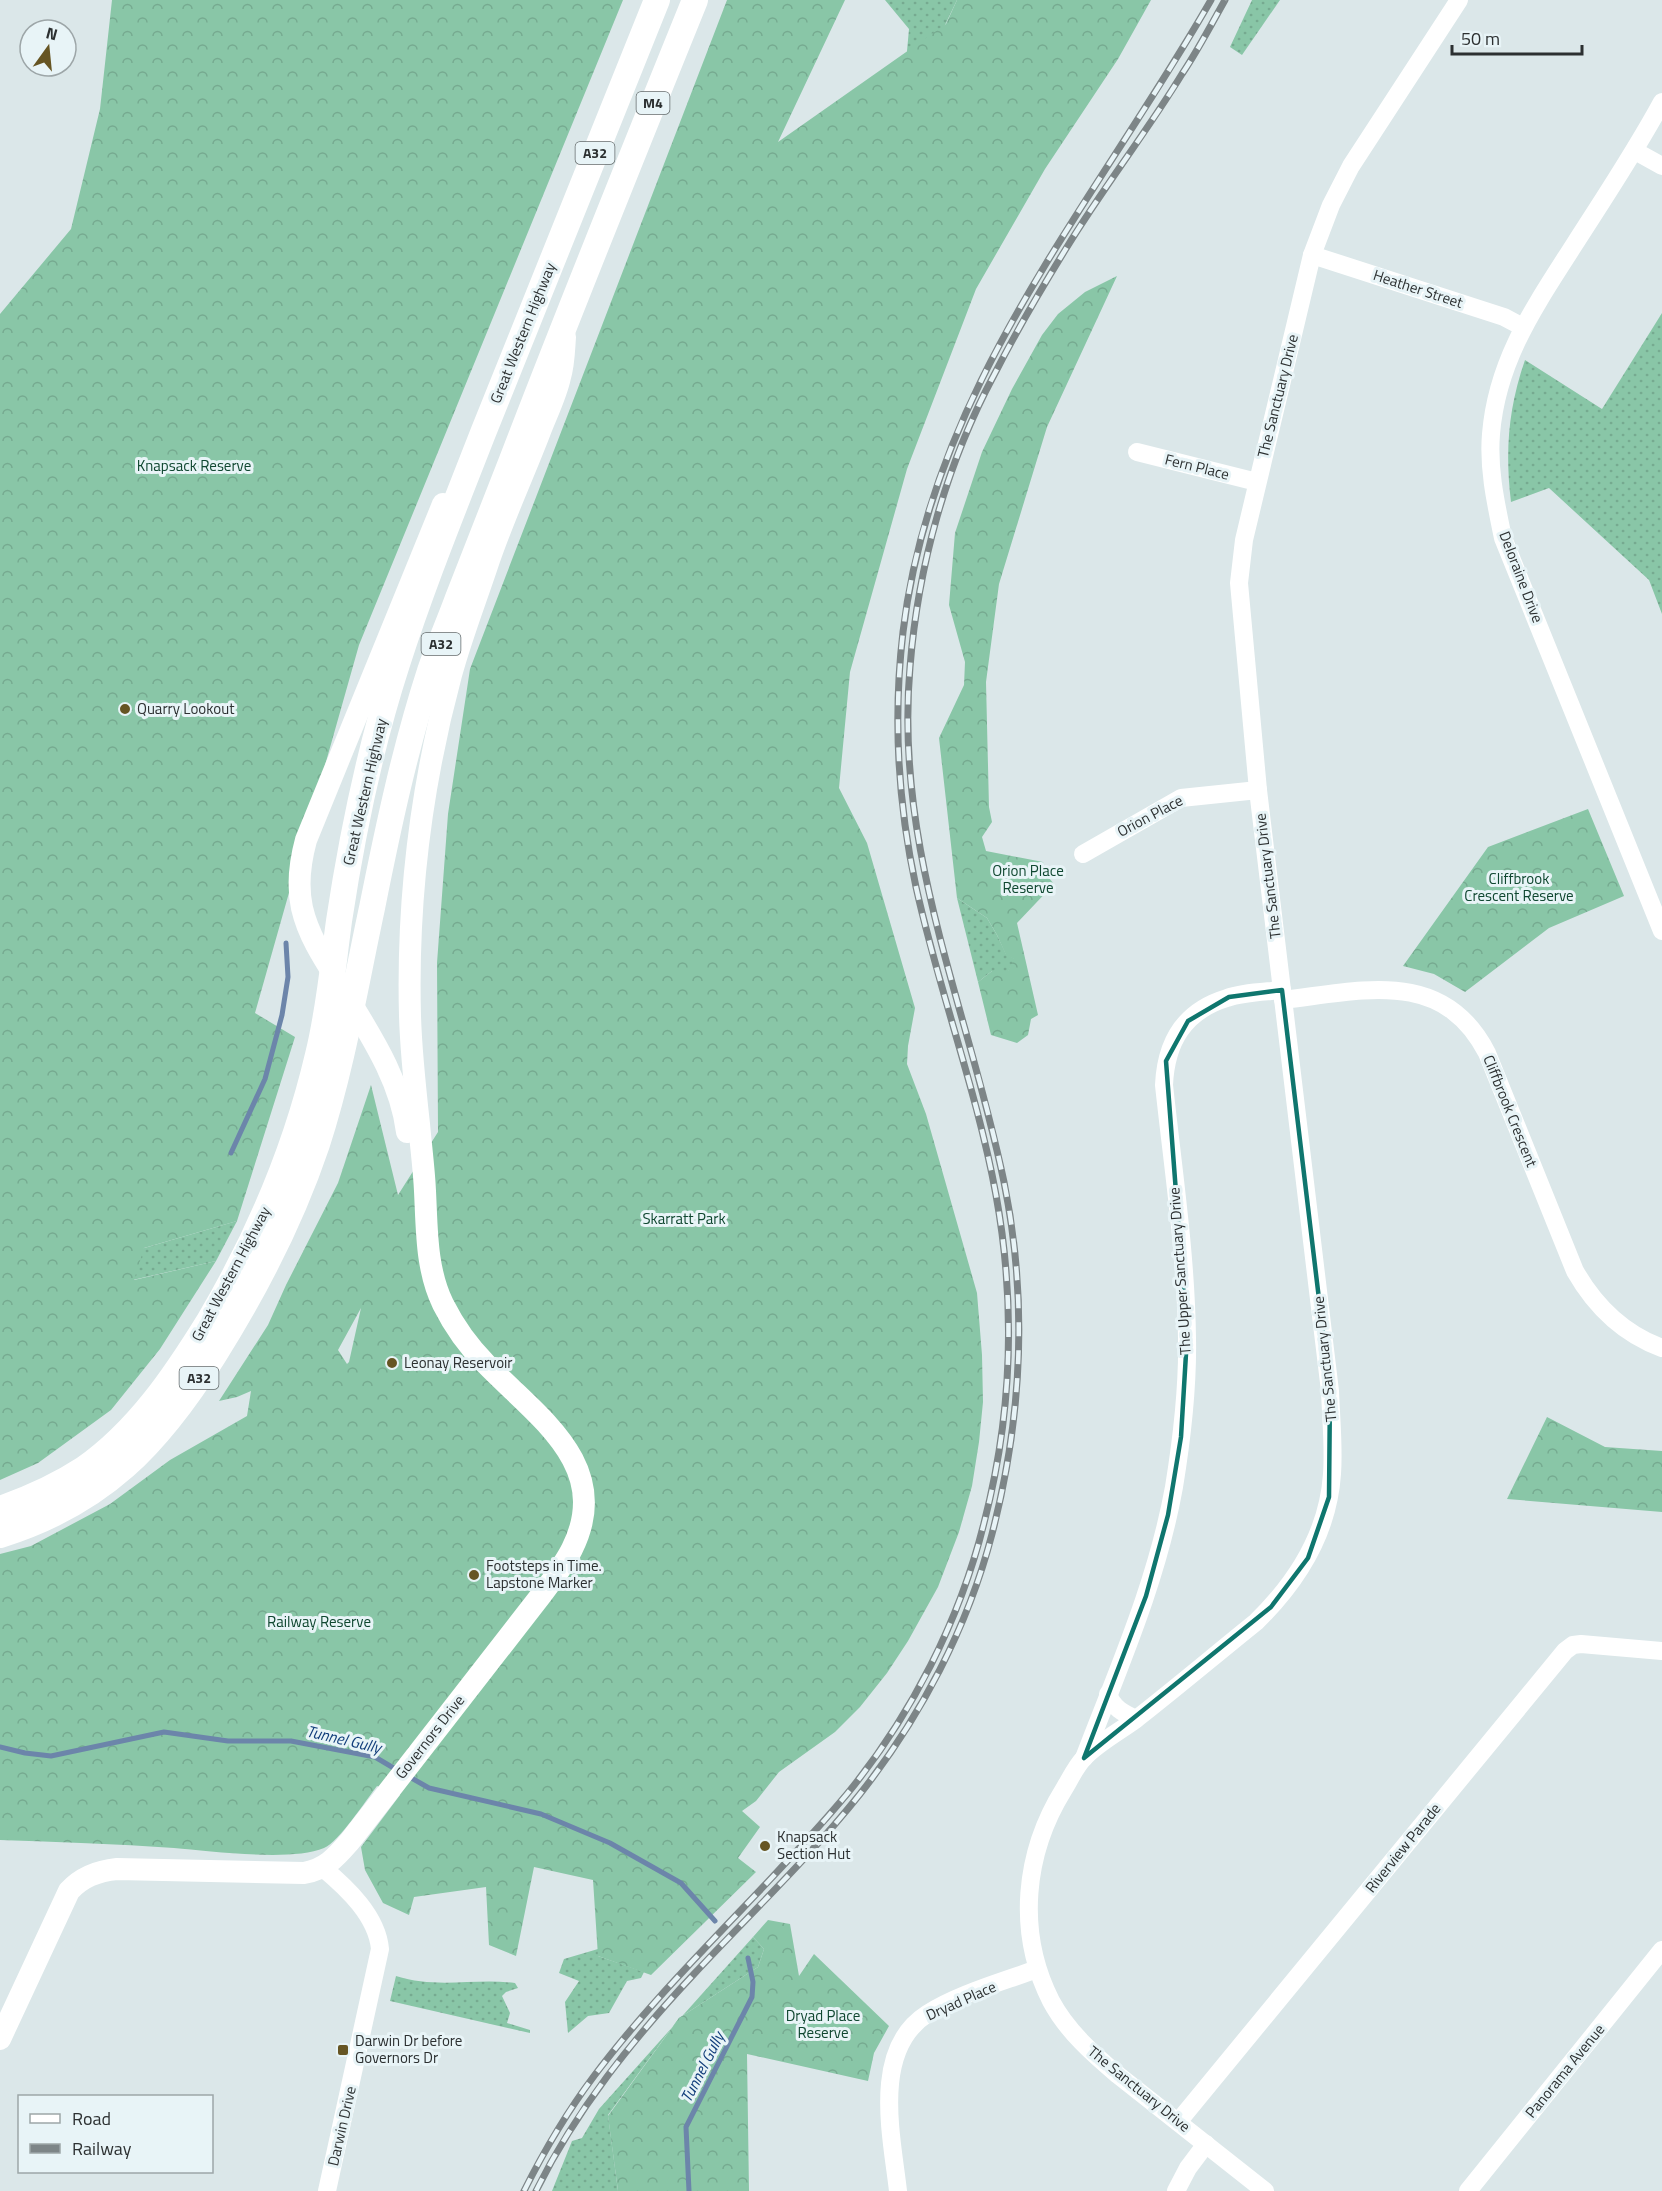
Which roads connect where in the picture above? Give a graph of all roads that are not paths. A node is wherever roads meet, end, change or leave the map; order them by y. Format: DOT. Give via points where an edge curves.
graph roads {
  1 [pos="657,0"];
  2 [pos="695,0"];
  3 [pos="1460,0"];
  4 [pos="1662,102"];
  5 [pos="1635,150"];
  6 [pos="1662,166"];
  7 [pos="610,206"];
  8 [pos="1312,255"];
  9 [pos="533,306"];
  10 [pos="567,317"];
  11 [pos="1522,327"];
  12 [pos="1137,452"];
  13 [pos="1257,482"];
  14 [pos="1258,790"];
  15 [pos="1083,854"];
  16 [pos="1662,931"];
  17 [pos="1282,995"];
  18 [pos="427,1245"];
  19 [pos="1662,1348"];
  20 [pos="0,1509"];
  21 [pos="0,1535"];
  22 [pos="1662,1651"];
  23 [pos="1108,1694"];
  24 [pos="1136,1719"];
  25 [pos="1084,1758"];
  26 [pos="322,1868"];
  27 [pos="1662,1950"];
  28 [pos="1037,1969"];
  29 [pos="0,2039"];
  30 [pos="1178,2122"];
  31 [pos="1206,2144"];
  32 [pos="327,2191"];
  33 [pos="898,2191"];
  34 [pos="1176,2191"];
  35 [pos="1265,2191"];
  36 [pos="1468,2191"];
  1 -- 9 [label="highway, Great Western Highway / A32"];
  2 -- 7 [label="highway, M4"];
  3 -- 8 [label="street, The Sanctuary Drive" via="1351,166"];
  4 -- 5 [label="street, Deloraine Drive"];
  5 -- 6 [label="street"];
  5 -- 11 [label="street, Deloraine Drive"];
  7 -- 10 [label="highway, Great Western Highway / A32"];
  8 -- 11 [label="street, Heather Street" via="1504,317"];
  8 -- 13 [label="street, The Sanctuary Drive"];
  9 -- 18 [label="main road" via="505,354 310,830 300,863 299,891 308,927 371,1037 399,1097"];
  9 -- 20 [label="highway, Great Western Highway / A32" via="395,669 370,760 347,874 319,1053 288,1158 252,1242 222,1299 151,1407 84,1469 25,1501"];
  10 -- 18 [label="main road" via="559,381 489,559 451,675 425,794 410,981"];
  10 -- 21 [label="highway, Great Western Highway / A32" via="431,670 403,767 348,1031 316,1147 292,1206 249,1294 200,1377 163,1429 120,1471 64,1509"];
  11 -- 16 [label="street, Deloraine Drive" via="1501,383 1491,435 1493,484 1503,538"];
  12 -- 13 [label="street, Fern Place"];
  13 -- 14 [label="street, The Sanctuary Drive" via="1239,583"];
  14 -- 15 [label="street, Orion Place" via="1181,798"];
  14 -- 17 [label="street, The Sanctuary Drive"];
  17 -- 19 [label="street, Cliffbrook Crescent" via="1393,989 1434,1000 1464,1021 1487,1053 1584,1287 1622,1326"];
  17 -- 23 [label="street, The Upper Sanctuary Drive" via="1228,997 1207,1006 1179,1030 1166,1061 1164,1085 1186,1315 1185,1398 1174,1487 1154,1569"];
  17 -- 24 [label="street, The Sanctuary Drive" via="1330,1391 1333,1450 1329,1497 1308,1558 1277,1601 1256,1623"];
  18 -- 26 [label="main road, Governors Drive" via="438,1292 459,1332 564,1442 578,1471 584,1496 582,1519 563,1565 350,1841"];
  22 -- 30 [label="street, Riverview Parade" via="1581,1644 1565,1651"];
  23 -- 24 [label="street" via="1118,1710"];
  23 -- 25 [label="street, The Upper Sanctuary Drive"];
  24 -- 25 [label="street, The Sanctuary Drive"];
  25 -- 28 [label="street, The Sanctuary Drive" via="1053,1808 1035,1854 1029,1922"];
  26 -- 29 [label="main road" via="295,1874 117,1869 85,1877 69,1891"];
  26 -- 32 [label="street, Darwin Drive" via="359,1902 380,1949"];
  27 -- 36 [label="street, Panorama Avenue"];
  28 -- 30 [label="street, The Sanctuary Drive" via="1068,2027 1095,2056"];
  28 -- 33 [label="street, Dryad Place" via="942,2006 917,2022 905,2038 891,2072 889,2090"];
  30 -- 31 [label="street, The Sanctuary Drive"];
  31 -- 34 [label="street"];
  31 -- 35 [label="street, The Sanctuary Drive"];
}
